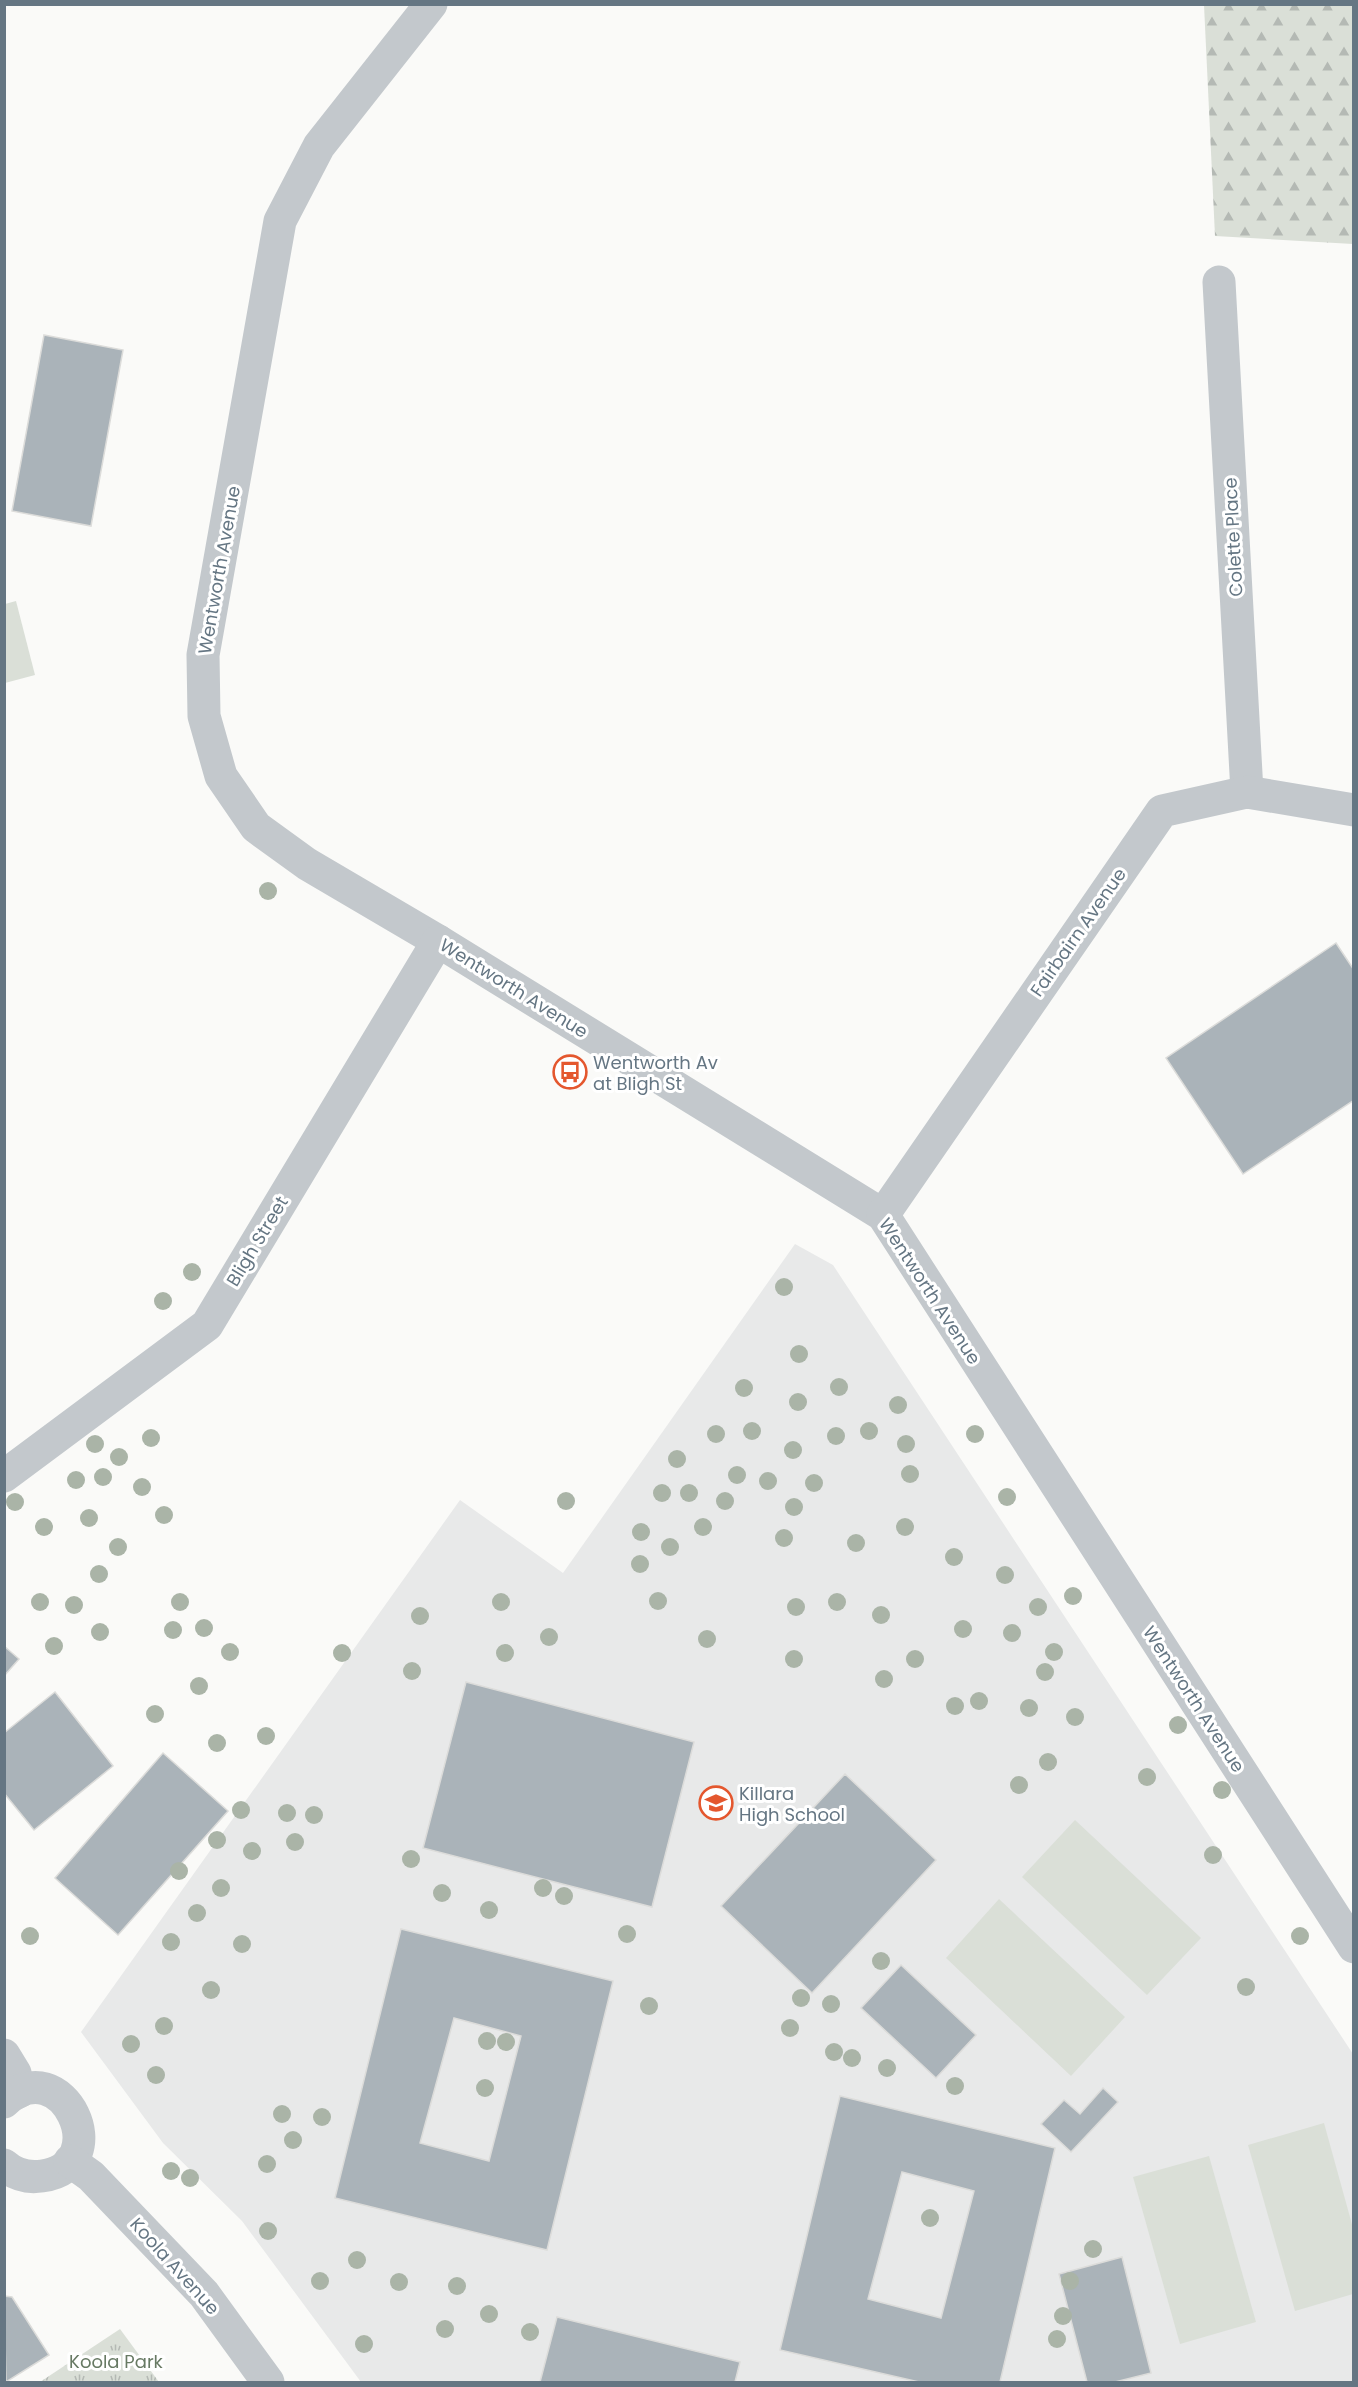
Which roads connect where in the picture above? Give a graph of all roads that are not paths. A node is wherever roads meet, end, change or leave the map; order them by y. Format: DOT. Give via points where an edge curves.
graph roads {
  1 [pos="431,4"];
  2 [pos="1219,282"];
  3 [pos="1247,792"];
  4 [pos="1353,810"];
  5 [pos="438,941"];
  6 [pos="883,1215"];
  7 [pos="4,1476"];
  8 [pos="1353,1947"];
  9 [pos="4,2055"];
  10 [pos="12,2097"];
  11 [pos="70,2161"];
  12 [pos="4,2165"];
  13 [pos="268,2382"];
  1 -- 5 [label="street, Wentworth Avenue" via="319,146 280,221 203,656 204,716 221,776 256,827 307,864"];
  2 -- 3 [label="street, Colette Place"];
  3 -- 4 [label="street, Fairbairn Avenue"];
  3 -- 6 [label="street, Fairbairn Avenue" via="1162,811"];
  5 -- 6 [label="street, Wentworth Avenue"];
  5 -- 7 [label="street, Bligh Street" via="207,1324"];
  6 -- 8 [label="street, Wentworth Avenue"];
  9 -- 10 [label="street" via="15,2073"];
  10 -- 11 [label="street" via="34,2088 63,2098 78,2121 79,2135"];
  11 -- 12 [label="street" via="53,2173 32,2177 19,2175"];
  11 -- 13 [label="street, Koola Avenue" via="91,2176 204,2294"];
}
